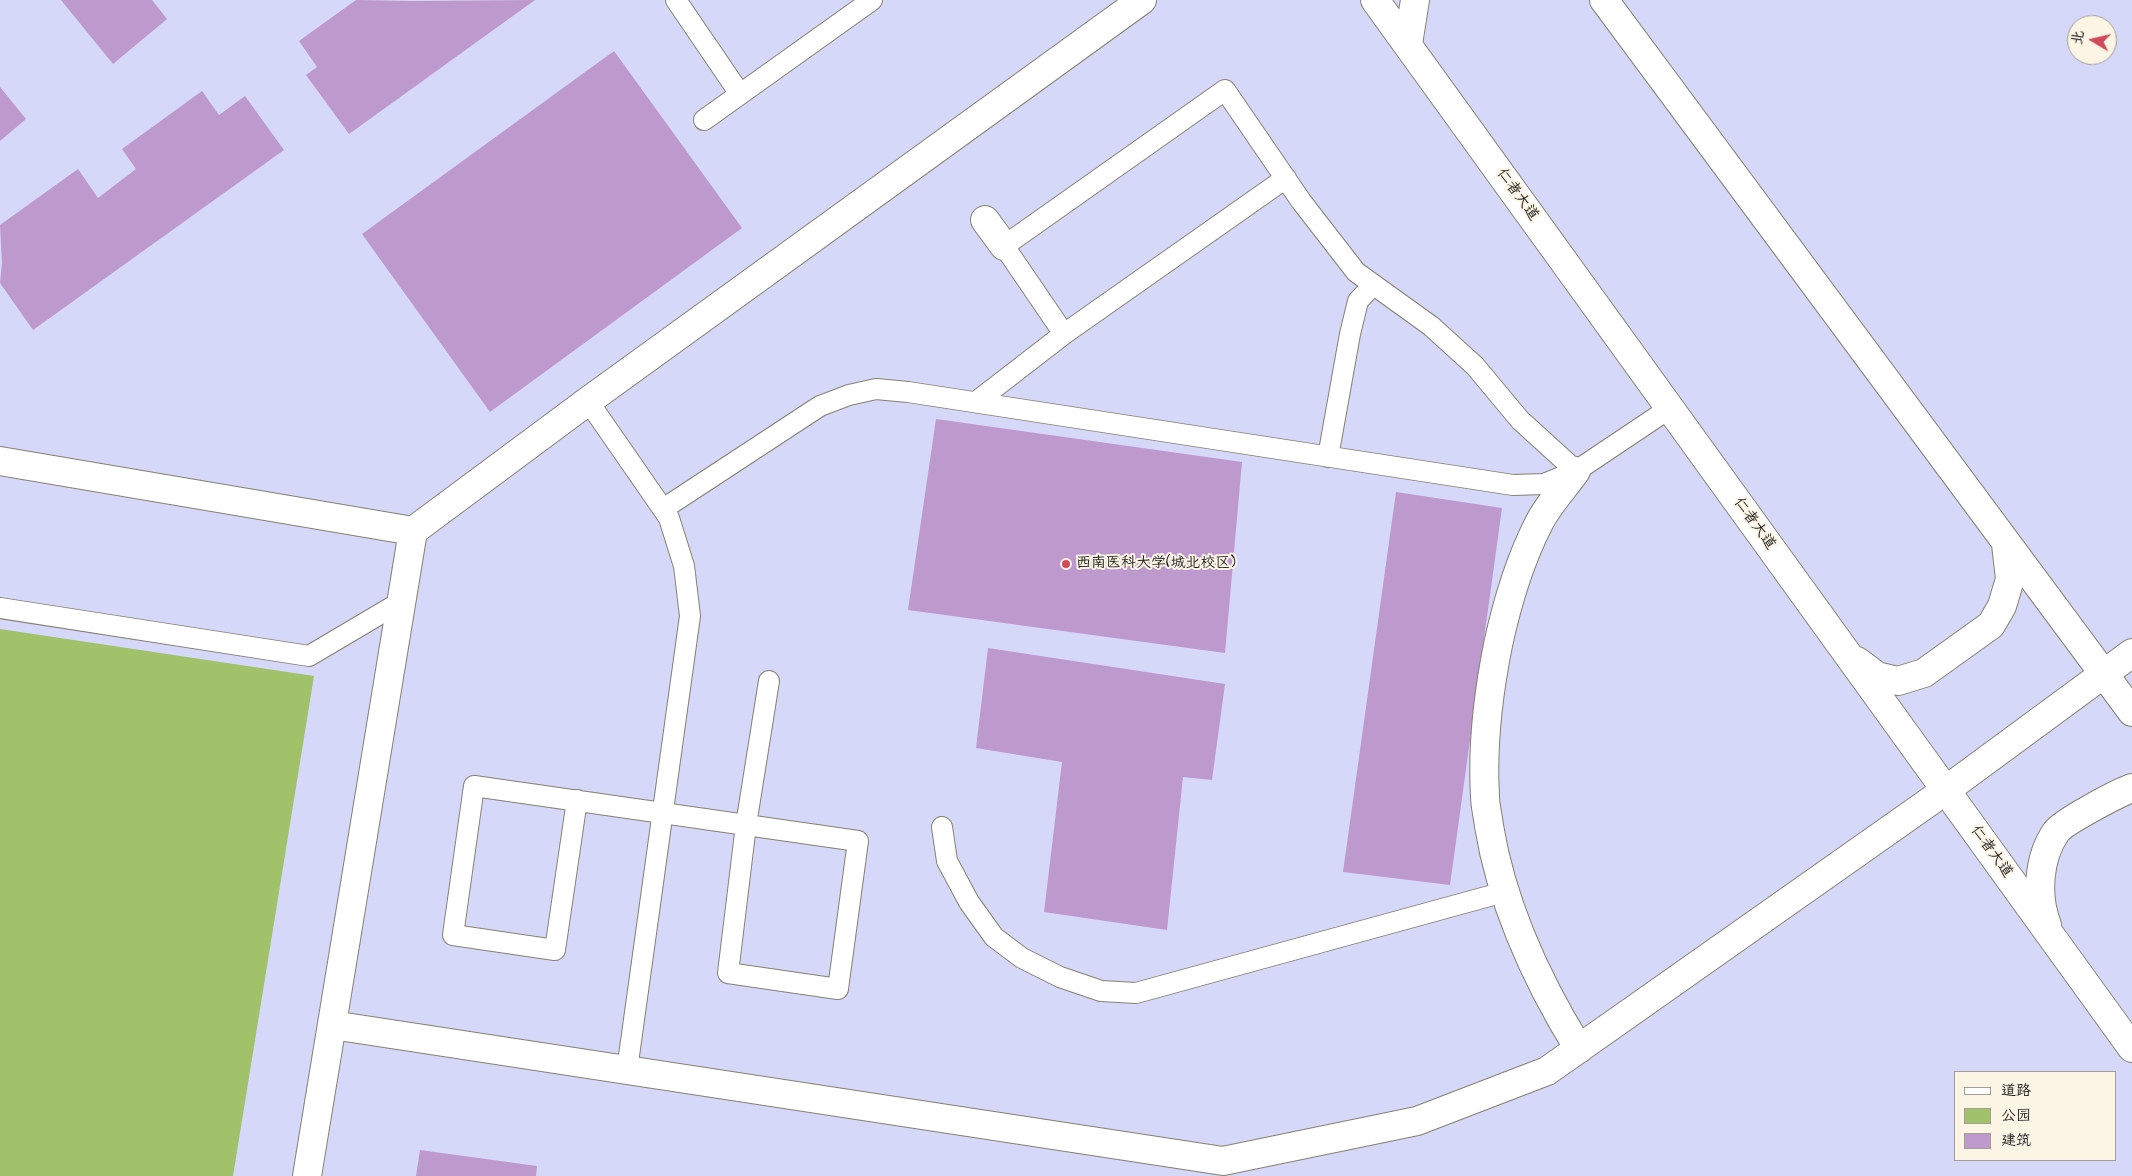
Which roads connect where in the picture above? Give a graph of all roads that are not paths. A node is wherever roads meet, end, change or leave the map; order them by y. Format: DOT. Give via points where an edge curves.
graph roads {
  1 [pos="676,0"];
  2 [pos="872,0"];
  3 [pos="1142,0"];
  4 [pos="1375,0"];
  5 [pos="1415,0"];
  6 [pos="1604,0"];
  7 [pos="1408,44"];
  8 [pos="740,94"];
  9 [pos="704,120"];
  10 [pos="1286,178"];
  11 [pos="985,220"];
  12 [pos="1004,246"];
  13 [pos="1373,284"];
  14 [pos="1064,334"];
  15 [pos="588,401"];
  16 [pos="976,402"];
  17 [pos="1670,408"];
  18 [pos="1328,457"];
  19 [pos="0,462"];
  20 [pos="1576,471"];
  21 [pos="663,509"];
  22 [pos="413,531"];
  23 [pos="2006,542"];
  24 [pos="402,602"];
  25 [pos="0,608"];
  26 [pos="1836,638"];
  27 [pos="2132,653"];
  28 [pos="2103,673"];
  29 [pos="769,681"];
  30 [pos="2132,712"];
  31 [pos="2132,788"];
  32 [pos="1946,790"];
  33 [pos="577,800"];
  34 [pos="663,813"];
  35 [pos="746,825"];
  36 [pos="942,827"];
  37 [pos="1504,892"];
  38 [pos="2050,934"];
  39 [pos="332,1025"];
  40 [pos="2132,1048"];
  41 [pos="1579,1049"];
  42 [pos="627,1070"];
  43 [pos="307,1176"];
  1 -- 8 [label="lane"];
  2 -- 8 [label="lane"];
  3 -- 15 [label="street"];
  4 -- 7 [label="street, 仁者大道"];
  5 -- 7 [label="street"];
  6 -- 23 [label="street"];
  7 -- 17 [label="street, 仁者大道"];
  8 -- 9 [label="lane"];
  10 -- 12 [label="lane" via="1225,90"];
  10 -- 13 [label="lane" via="1356,272"];
  10 -- 14 [label="lane"];
  11 -- 12 [label="street"];
  12 -- 14 [label="lane"];
  13 -- 18 [label="lane" via="1358,301"];
  13 -- 20 [label="lane" via="1431,326 1475,366 1520,420"];
  14 -- 16 [label="lane"];
  15 -- 21 [label="lane"];
  15 -- 22 [label="street"];
  16 -- 18 [label="lane"];
  16 -- 21 [label="lane" via="876,389 850,395 820,406"];
  17 -- 20 [label="lane"];
  17 -- 26 [label="street, 仁者大道"];
  18 -- 20 [label="lane" via="1513,485 1544,484"];
  19 -- 22 [label="street"];
  20 -- 37 [label="street" via="1540,521 1521,562 1492,676 1485,729 1485,798 1493,852"];
  21 -- 34 [label="lane" via="669,518 684,566 690,616"];
  22 -- 24 [label="street"];
  23 -- 26 [label="street" via="2010,578 2002,606 1991,625 1924,673 1898,681 1877,676 1858,662"];
  23 -- 28 [label="street"];
  24 -- 25 [label="lane" via="309,656"];
  24 -- 39 [label="street"];
  26 -- 32 [label="street, 仁者大道"];
  27 -- 28 [label="street"];
  28 -- 30 [label="street"];
  28 -- 32 [label="street"];
  29 -- 35 [label="lane"];
  31 -- 38 [label="street" via="2056,830 2045,853 2040,881 2042,912"];
  32 -- 38 [label="street, 仁者大道"];
  32 -- 41 [label="street"];
  33 -- 33 [label="lane" via="555,950 453,935 474,786"];
  33 -- 34 [label="lane"];
  34 -- 35 [label="lane"];
  34 -- 42 [label="lane"];
  35 -- 35 [label="lane" via="858,841 838,989 728,973"];
  36 -- 37 [label="lane" via="947,861 969,902 994,937 1022,958 1060,977 1101,991 1136,993"];
  37 -- 41 [label="street" via="1544,991"];
  38 -- 40 [label="street, 仁者大道"];
  39 -- 42 [label="street"];
  39 -- 43 [label="street"];
  41 -- 42 [label="street" via="1547,1071 1417,1122 1223,1161"];
}
